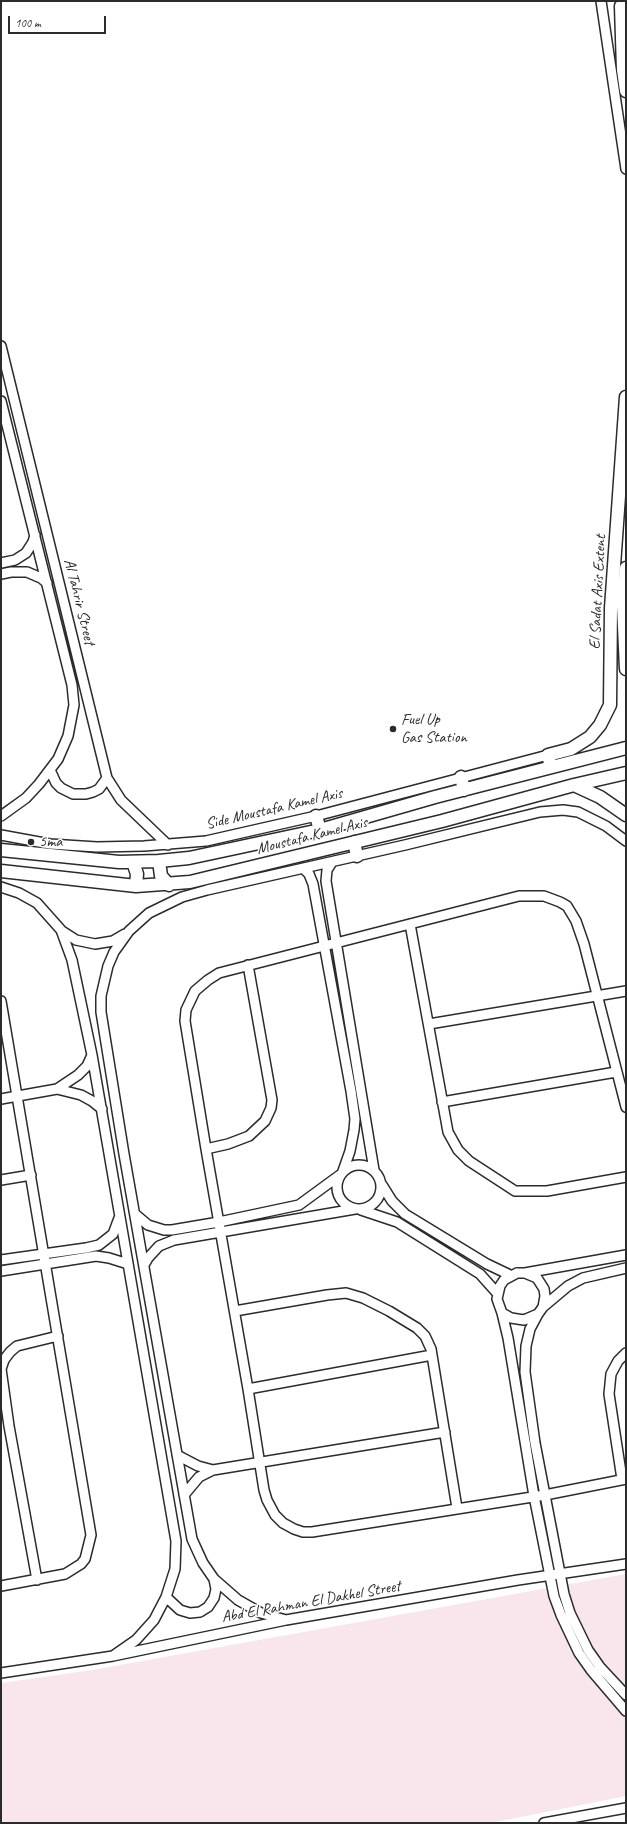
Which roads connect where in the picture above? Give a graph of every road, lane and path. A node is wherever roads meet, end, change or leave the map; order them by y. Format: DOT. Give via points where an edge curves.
graph roads {
  1 [pos="601,1"];
  2 [pos="621,3"];
  3 [pos="626,31"];
  4 [pos="626,90"];
  5 [pos="626,169"];
  6 [pos="1,346"];
  7 [pos="3,364"];
  8 [pos="626,398"];
  9 [pos="1,401"];
  10 [pos="35,535"];
  11 [pos="1,563"];
  12 [pos="626,568"];
  13 [pos="1,574"];
  14 [pos="47,583"];
  15 [pos="610,662"];
  16 [pos="626,669"];
  17 [pos="626,676"];
  18 [pos="626,748"];
  19 [pos="550,761"];
  20 [pos="50,770"];
  21 [pos="626,773"];
  22 [pos="461,777"];
  23 [pos="107,778"];
  24 [pos="574,785"];
  25 [pos="464,790"];
  26 [pos="626,815"];
  27 [pos="1,816"];
  28 [pos="316,816"];
  29 [pos="320,830"];
  30 [pos="1,835"];
  31 [pos="626,841"];
  32 [pos="354,842"];
  33 [pos="168,845"];
  34 [pos="1,850"];
  35 [pos="357,856"];
  36 [pos="159,861"];
  37 [pos="133,862"];
  38 [pos="332,862"];
  39 [pos="303,868"];
  40 [pos="1,871"];
  41 [pos="169,885"];
  42 [pos="136,886"];
  43 [pos="1,887"];
  44 [pos="410,924"];
  45 [pos="61,930"];
  46 [pos="129,931"];
  47 [pos="336,942"];
  48 [pos="325,945"];
  49 [pos="248,965"];
  50 [pos="626,991"];
  51 [pos="598,996"];
  52 [pos="1,1001"];
  53 [pos="3,1020"];
  54 [pos="429,1024"];
  55 [pos="92,1054"];
  56 [pos="616,1072"];
  57 [pos="57,1089"];
  58 [pos="17,1096"];
  59 [pos="1,1099"];
  60 [pos="442,1102"];
  61 [pos="626,1107"];
  62 [pos="102,1109"];
  63 [pos="206,1149"];
  64 [pos="124,1154"];
  65 [pos="110,1157"];
  66 [pos="374,1170"];
  67 [pos="342,1173"];
  68 [pos="31,1175"];
  69 [pos="626,1177"];
  70 [pos="1,1180"];
  71 [pos="382,1186"];
  72 [pos="358,1209"];
  73 [pos="135,1214"];
  74 [pos="120,1215"];
  75 [pos="219,1222"];
  76 [pos="221,1232"];
  77 [pos="44,1254"];
  78 [pos="626,1255"];
  79 [pos="1,1260"];
  80 [pos="46,1264"];
  81 [pos="128,1264"];
  82 [pos="144,1265"];
  83 [pos="626,1268"];
  84 [pos="1,1271"];
  85 [pos="525,1273"];
  86 [pos="510,1275"];
  87 [pos="498,1293"];
  88 [pos="540,1310"];
  89 [pos="235,1311"];
  90 [pos="502,1313"];
  91 [pos="58,1336"];
  92 [pos="626,1352"];
  93 [pos="432,1355"];
  94 [pos="248,1389"];
  95 [pos="5,1427"];
  96 [pos="445,1432"];
  97 [pos="177,1455"];
  98 [pos="260,1463"];
  99 [pos="213,1470"];
  100 [pos="624,1479"];
  101 [pos="184,1495"];
  102 [pos="545,1495"];
  103 [pos="534,1496"];
  104 [pos="458,1508"];
  105 [pos="626,1564"];
  106 [pos="560,1574"];
  107 [pos="549,1576"];
  108 [pos="214,1579"];
  109 [pos="37,1580"];
  110 [pos="1,1586"];
  111 [pos="166,1597"];
  112 [pos="286,1620"];
  113 [pos="113,1656"];
  114 [pos="1,1673"];
  115 [pos="626,1695"];
  116 [pos="626,1711"];
  117 [pos="626,1808"];
  118 [pos="544,1823"];
  1 -- 5 [label="street"];
  2 -- 3 [label="main road"];
  2 -- 4 [label="main road"];
  6 -- 7 [label="street, Al Tahrir Street"];
  7 -- 23 [label="street, Al Tahrir Street"];
  8 -- 15 [label="main road, El Sadat Axis Extent" via="611,608"];
  9 -- 10 [label="street, Al Tahrir Street"];
  10 -- 11 [label="street" via="26,553 15,560"];
  10 -- 14 [label="street, Al Tahrir Street"];
  12 -- 16 [label="main road" via="623,606"];
  13 -- 14 [label="street" via="27,572"];
  14 -- 20 [label="street, Al Tahrir Street" via="72,685 74,705 68,736 58,760"];
  15 -- 17 [label="main road" via="616,670"];
  15 -- 19 [label="main road, El Sadat Axis Extent" via="610,705 600,725 578,745"];
  18 -- 19 [label="main road, Moustafa Kamel Axis"];
  19 -- 22 [label="street, Side Moustafa Kamel Axis"];
  19 -- 25 [label="main road, Moustafa Kamel Axis"];
  20 -- 23 [label="street" via="56,783 66,792 73,794 93,792 99,789"];
  20 -- 27 [label="street, Al Tahrir Street" via="26,798"];
  21 -- 24 [label="main road, Moustafa Kamel Axis"];
  22 -- 25 [label="main road"];
  22 -- 28 [label="street, Side Moustafa Kamel Axis"];
  23 -- 33 [label="street, Al Tahrir Street" via="121,800"];
  24 -- 26 [label="main road" via="600,797"];
  24 -- 32 [label="main road, Moustafa Kamel Axis"];
  25 -- 29 [label="main road, Moustafa Kamel Axis"];
  28 -- 29 [label="main road"];
  28 -- 33 [label="street, Side Moustafa Kamel Axis" via="218,838"];
  29 -- 36 [label="main road, Moustafa Kamel Axis" via="189,858"];
  30 -- 33 [label="street, Side Moustafa Kamel Axis" via="27,841 74,846"];
  31 -- 35 [label="street" via="606,826 578,812 553,810"];
  32 -- 35 [label="main road"];
  32 -- 41 [label="main road, Moustafa Kamel Axis"];
  34 -- 37 [label="main road, Moustafa Kamel Axis"];
  35 -- 38 [label="street"];
  36 -- 37 [label="main road, Moustafa Kamel Axis"];
  36 -- 41 [label="main road" via="161,876"];
  37 -- 42 [label="main road" via="137,874"];
  38 -- 39 [label="street"];
  38 -- 47 [label="street" via="326,870 326,881"];
  39 -- 46 [label="street" via="192,894 149,913"];
  39 -- 48 [label="street" via="313,884"];
  40 -- 42 [label="main road, Moustafa Kamel Axis"];
  41 -- 42 [label="main road, Moustafa Kamel Axis"];
  43 -- 45 [label="street" via="37,903"];
  44 -- 47 [label="street"];
  44 -- 51 [label="street" via="519,896 536,895 552,898 567,906 576,921"];
  44 -- 54 [label="street"];
  45 -- 46 [label="street" via="76,940 95,944 113,941"];
  45 -- 55 [label="street" via="72,960"];
  46 -- 64 [label="street" via="114,952 108,966 103,981 101,1004"];
  47 -- 48 [label="street"];
  47 -- 66 [label="street"];
  48 -- 49 [label="street"];
  48 -- 67 [label="street" via="355,1119 353,1140"];
  49 -- 63 [label="street" via="219,973 208,980 195,991 186,1010 185,1021"];
  49 -- 63 [label="street" via="272,1100 271,1108 265,1121 249,1136"];
  50 -- 51 [label="street"];
  51 -- 54 [label="street"];
  51 -- 56 [label="street"];
  52 -- 53 [label="street"];
  53 -- 58 [label="street"];
  54 -- 60 [label="street"];
  55 -- 57 [label="street" via="87,1066"];
  55 -- 62 [label="street"];
  56 -- 60 [label="street"];
  56 -- 61 [label="street"];
  57 -- 58 [label="street"];
  57 -- 62 [label="street" via="81,1095"];
  58 -- 59 [label="street"];
  58 -- 68 [label="street"];
  60 -- 69 [label="street" via="448,1132 458,1150 469,1161 515,1191 547,1192"];
  62 -- 65 [label="street"];
  63 -- 75 [label="street"];
  64 -- 65 [label="street"];
  64 -- 73 [label="street"];
  65 -- 74 [label="street"];
  66 -- 67 [label="street" via="362,1164 349,1167"];
  66 -- 71 [label="street"];
  67 -- 72 [label="street" via="338,1180 338,1193 344,1203"];
  67 -- 75 [label="street" via="299,1205"];
  68 -- 70 [label="street"];
  68 -- 77 [label="street"];
  71 -- 72 [label="street" via="376,1202 369,1207"];
  71 -- 86 [label="street" via="405,1214 487,1264"];
  72 -- 76 [label="street"];
  72 -- 87 [label="street" via="397,1222 480,1274"];
  73 -- 75 [label="street" via="148,1224 164,1230"];
  73 -- 82 [label="street"];
  74 -- 77 [label="street" via="114,1232 99,1245"];
  74 -- 81 [label="street"];
  75 -- 76 [label="street"];
  76 -- 82 [label="street" via="167,1243 153,1252"];
  76 -- 89 [label="street"];
  77 -- 79 [label="street"];
  77 -- 80 [label="street"];
  78 -- 85 [label="street"];
  80 -- 81 [label="street" via="96,1256"];
  80 -- 84 [label="street"];
  80 -- 91 [label="street"];
  81 -- 111 [label="street" via="176,1541 175,1569"];
  82 -- 97 [label="street"];
  83 -- 88 [label="street" via="579,1280"];
  85 -- 86 [label="street"];
  85 -- 88 [label="street" via="537,1278 541,1283 545,1296"];
  86 -- 87 [label="street" via="500,1286"];
  87 -- 90 [label="street" via="497,1299"];
  88 -- 90 [label="street" via="530,1319 518,1320"];
  88 -- 102 [label="street" via="527,1341 525,1372"];
  89 -- 93 [label="street" via="327,1295 350,1294 363,1298 412,1324 425,1336"];
  89 -- 94 [label="street"];
  90 -- 103 [label="street"];
  91 -- 95 [label="street" via="18,1346 4,1360 1,1369"];
  91 -- 109 [label="street" via="91,1535 88,1552 81,1564 65,1574"];
  92 -- 100 [label="street" via="611,1374 609,1394"];
  93 -- 94 [label="street"];
  93 -- 96 [label="street"];
  94 -- 98 [label="street"];
  95 -- 109 [label="street"];
  96 -- 98 [label="street"];
  96 -- 104 [label="street"];
  97 -- 99 [label="street" via="198,1466"];
  97 -- 101 [label="street"];
  98 -- 99 [label="street"];
  98 -- 104 [label="street" via="265,1496 273,1513 283,1523 303,1532"];
  99 -- 101 [label="street" via="199,1477"];
  100 -- 102 [label="street"];
  101 -- 108 [label="street" via="192,1539"];
  102 -- 103 [label="street"];
  102 -- 106 [label="street"];
  103 -- 104 [label="street"];
  103 -- 107 [label="street"];
  105 -- 106 [label="street, Abd El Rahman El Dakhel Street"];
  106 -- 107 [label="street, Abd El Rahman El Dakhel Street"];
  106 -- 115 [label="street" via="578,1632 600,1667"];
  107 -- 112 [label="street, Abd El Rahman El Dakhel Street"];
  107 -- 116 [label="street" via="560,1616 576,1647 591,1670"];
  108 -- 111 [label="street" via="214,1598 200,1612 180,1610"];
  108 -- 112 [label="street" via="238,1600 261,1613"];
  109 -- 110 [label="street"];
  111 -- 113 [label="street" via="150,1625 136,1640"];
  112 -- 113 [label="street, Abd El Rahman El Dakhel Street"];
  113 -- 114 [label="street, Abd El Rahman El Dakhel Street"];
  117 -- 118 [label="street"];
}
